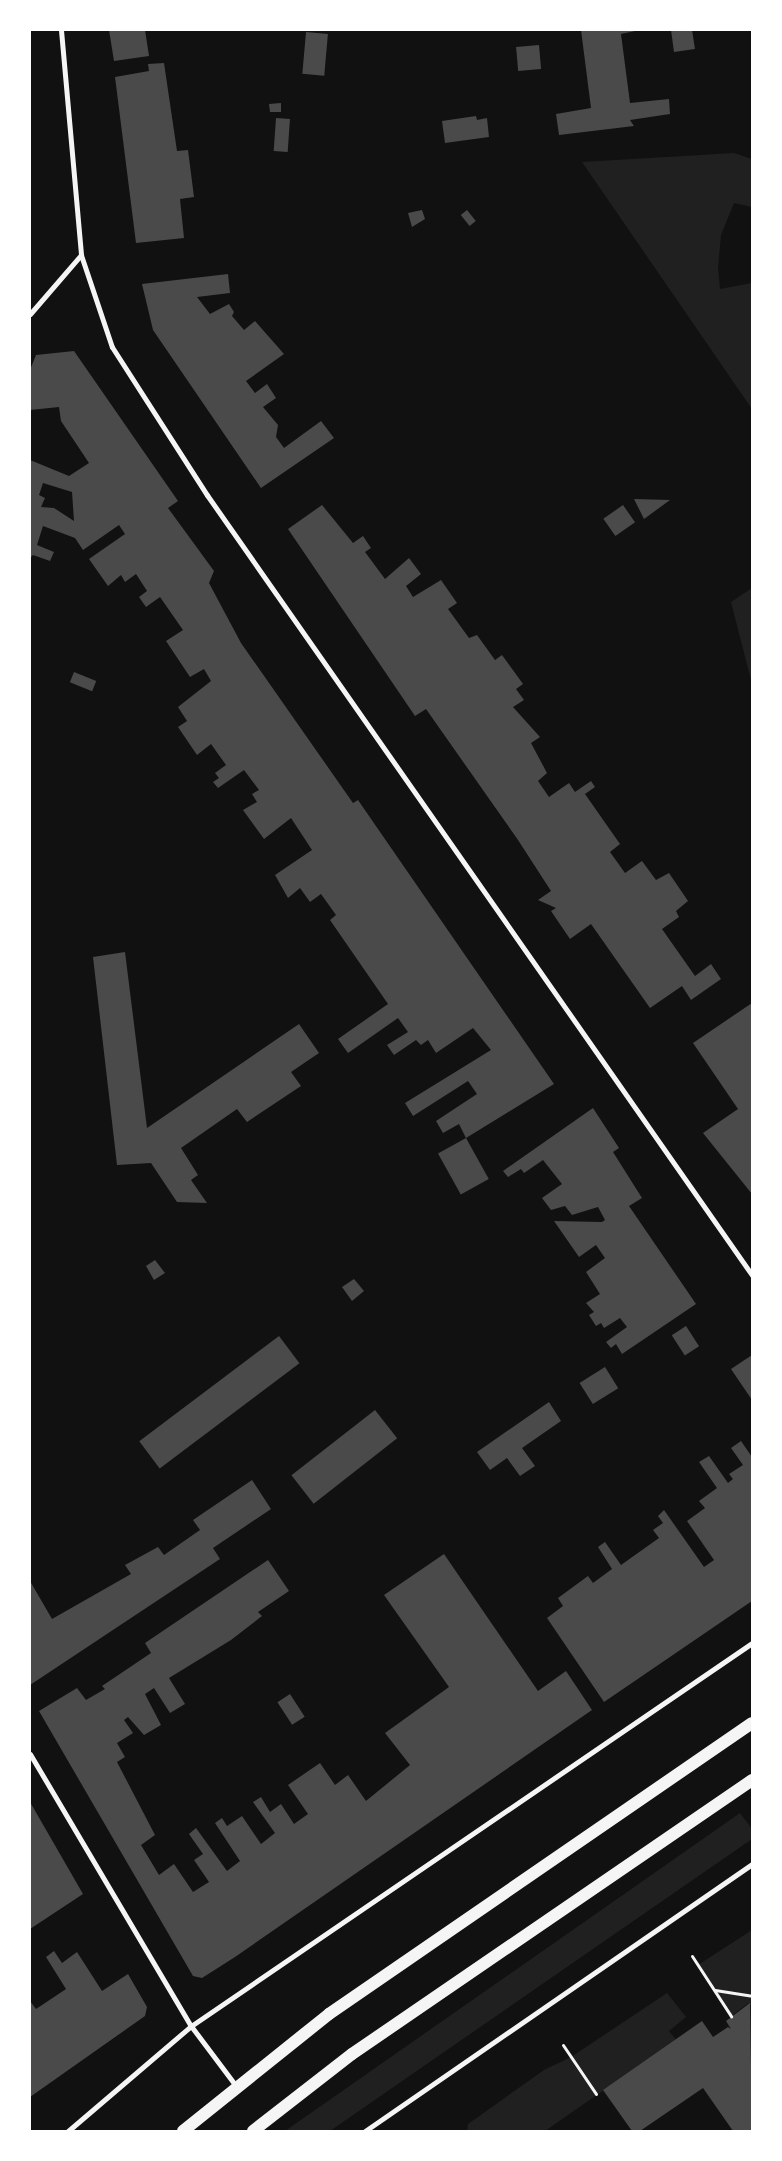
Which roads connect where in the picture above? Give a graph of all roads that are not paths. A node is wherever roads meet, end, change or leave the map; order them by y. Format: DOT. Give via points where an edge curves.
graph roads {
  1 [pos="61,30"];
  2 [pos="81,255"];
  3 [pos="30,314"];
  4 [pos="752,1274"];
  5 [pos="752,1643"];
  6 [pos="752,1723"];
  7 [pos="30,1754"];
  8 [pos="752,1780"];
  9 [pos="752,1864"];
  10 [pos="191,2026"];
  11 [pos="236,2086"];
  12 [pos="68,2131"];
  13 [pos="183,2131"];
  14 [pos="253,2131"];
  15 [pos="365,2131"];
  1 -- 2 [label="street"];
  2 -- 3 [label="street"];
  2 -- 4 [label="street" via="112,347 207,495"];
  5 -- 10 [label="street"];
  6 -- 11 [label="main road" via="329,2014"];
  7 -- 10 [label="street"];
  8 -- 14 [label="main road" via="352,2054"];
  9 -- 15 [label="street"];
  10 -- 11 [label="street"];
  10 -- 12 [label="street"];
  11 -- 13 [label="main road"];
}
